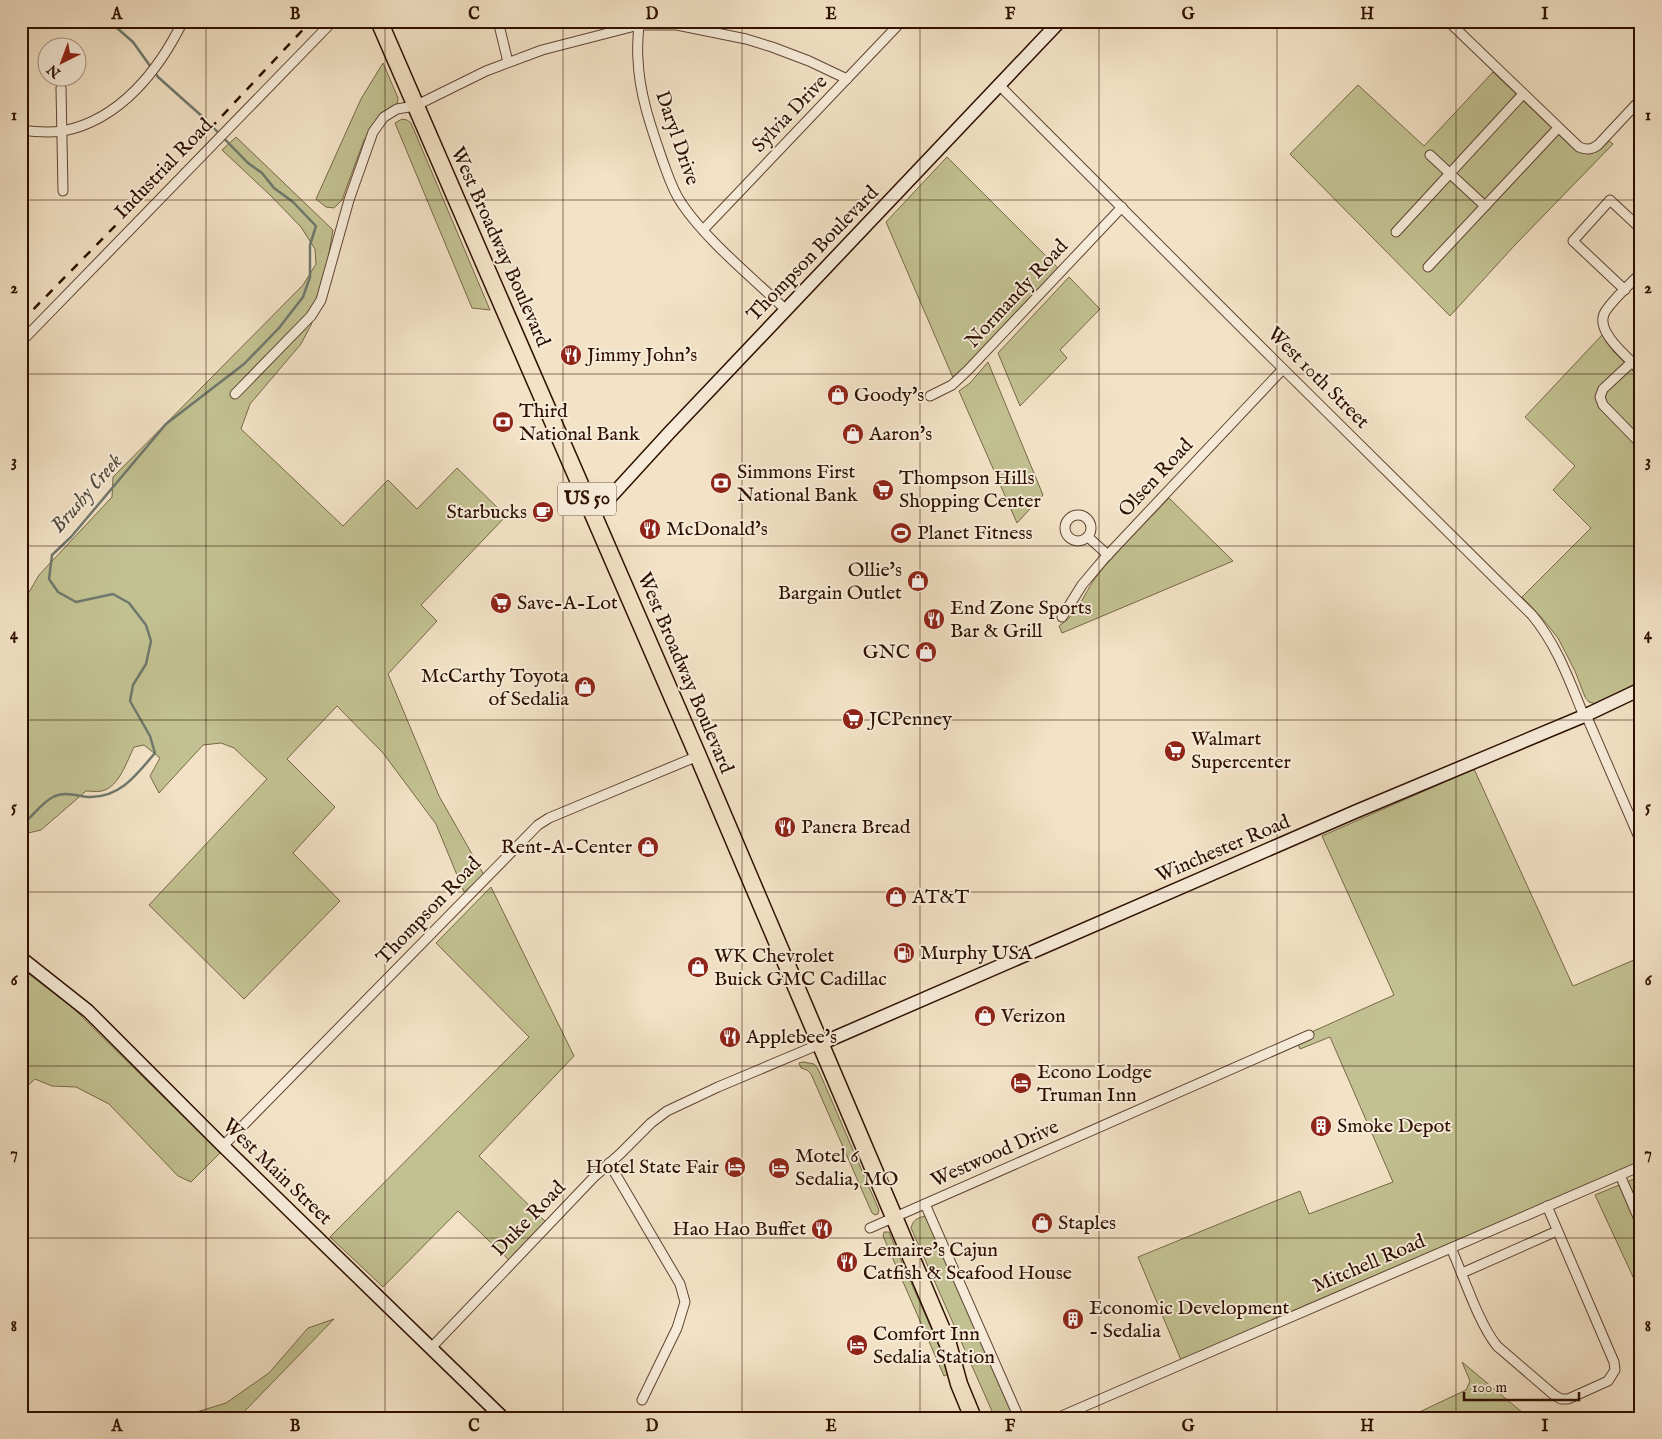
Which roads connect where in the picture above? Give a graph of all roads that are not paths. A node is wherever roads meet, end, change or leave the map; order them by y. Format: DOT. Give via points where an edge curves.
graph roads {
  1 [pos="183,21"];
  2 [pos="333,21"];
  3 [pos="379,21"];
  4 [pos="498,21"];
  5 [pos="902,21"];
  6 [pos="1060,21"];
  7 [pos="1448,21"];
  8 [pos="639,24"];
  9 [pos="508,62"];
  10 [pos="847,79"];
  11 [pos="999,85"];
  12 [pos="60,88"];
  13 [pos="1523,94"];
  14 [pos="1641,99"];
  15 [pos="415,106"];
  16 [pos="1558,128"];
  17 [pos="21,130"];
  18 [pos="62,131"];
  19 [pos="1430,155"];
  20 [pos="1450,174"];
  21 [pos="63,191"];
  22 [pos="1485,206"];
  23 [pos="1122,207"];
  24 [pos="1641,229"];
  25 [pos="703,230"];
  26 [pos="1396,232"];
  27 [pos="1428,267"];
  28 [pos="1641,273"];
  29 [pos="1625,290"];
  30 [pos="786,310"];
  31 [pos="21,342"];
  32 [pos="1632,362"];
  33 [pos="1283,368"];
  34 [pos="1641,370"];
  35 [pos="235,394"];
  36 [pos="930,396"];
  37 [pos="1641,444"];
  38 [pos="594,515"];
  39 [pos="1088,537"];
  40 [pos="1108,555"];
  41 [pos="1062,617"];
  42 [pos="1641,689"];
  43 [pos="1585,715"];
  44 [pos="698,756"];
  45 [pos="1641,842"];
  46 [pos="21,958"];
  47 [pos="1310,1034"];
  48 [pos="820,1044"];
  49 [pos="223,1146"];
  50 [pos="609,1163"];
  51 [pos="1641,1166"];
  52 [pos="1620,1175"];
  53 [pos="925,1204"];
  54 [pos="1547,1206"];
  55 [pos="894,1218"];
  56 [pos="1641,1224"];
  57 [pos="870,1228"];
  58 [pos="1557,1230"];
  59 [pos="1451,1248"];
  60 [pos="1462,1273"];
  61 [pos="948,1344"];
  62 [pos="431,1348"];
  63 [pos="642,1400"];
  64 [pos="503,1418"];
  65 [pos="973,1418"];
  66 [pos="985,1418"];
  67 [pos="1019,1418"];
  68 [pos="1057,1418"];
  1 -- 18 [label="street" via="155,68 137,89 104,115"];
  2 -- 31 [label="street, Industrial Road"];
  3 -- 15 [label="highway, West Broadway Boulevard / US 50"];
  4 -- 9 [label="street"];
  5 -- 10 [label="street, Sylvia Drive"];
  6 -- 11 [label="main road, Thompson Boulevard"];
  7 -- 13 [label="street"];
  8 -- 9 [label="street"];
  8 -- 10 [label="street" via="677,25 746,39 810,61"];
  8 -- 25 [label="street, Daryl Drive" via="638,59 642,91 654,136 669,181 681,203"];
  9 -- 15 [label="street"];
  10 -- 25 [label="street, Sylvia Drive"];
  11 -- 23 [label="street, West 10th Street"];
  11 -- 30 [label="main road, Thompson Boulevard"];
  12 -- 18 [label="street"];
  13 -- 16 [label="street"];
  13 -- 20 [label="street"];
  14 -- 16 [label="street" via="1592,149 1575,144"];
  15 -- 35 [label="street" via="397,109 384,117 373,132 320,300 310,316"];
  15 -- 38 [label="highway, West Broadway Boulevard / US 50"];
  16 -- 22 [label="street"];
  17 -- 18 [label="street"];
  18 -- 21 [label="street"];
  19 -- 20 [label="street"];
  20 -- 22 [label="street"];
  20 -- 26 [label="street"];
  22 -- 27 [label="street"];
  23 -- 33 [label="street, West 10th Street"];
  23 -- 36 [label="street, Normandy Road" via="968,370 952,385"];
  24 -- 29 [label="street" via="1610,200 1573,241"];
  25 -- 30 [label="street, Daryl Drive"];
  28 -- 29 [label="street"];
  29 -- 32 [label="street" via="1607,309 1603,321 1606,334"];
  30 -- 38 [label="main road, Thompson Boulevard"];
  32 -- 34 [label="street"];
  32 -- 37 [label="street" via="1603,389 1600,397 1603,405"];
  33 -- 40 [label="street, Olsen Road"];
  33 -- 43 [label="street, West 10th Street" via="1532,615 1559,655"];
  38 -- 44 [label="highway, West Broadway Boulevard / US 50"];
  39 -- 40 [label="street"];
  40 -- 41 [label="street, Olsen Road" via="1082,585"];
  42 -- 43 [label="main road, Winchester Road"];
  43 -- 45 [label="street, West 10th Street"];
  43 -- 48 [label="main road, Winchester Road"];
  44 -- 48 [label="highway, West Broadway Boulevard / US 50"];
  44 -- 49 [label="street, Thompson Road" via="538,825"];
  46 -- 49 [label="main road, West Main Street" via="88,1011"];
  47 -- 53 [label="street, Westwood Drive"];
  48 -- 50 [label="street, Duke Road" via="666,1111"];
  48 -- 55 [label="highway, West Broadway Boulevard / US 50"];
  49 -- 62 [label="main road, West Main Street"];
  50 -- 62 [label="street, Duke Road"];
  50 -- 63 [label="street" via="680,1284 685,1302 677,1328"];
  51 -- 52 [label="street, Mitchell Road"];
  52 -- 54 [label="street, Mitchell Road"];
  52 -- 56 [label="street"];
  53 -- 55 [label="street, Westwood Drive"];
  53 -- 67 [label="street"];
  54 -- 58 [label="street"];
  54 -- 59 [label="street, Mitchell Road"];
  55 -- 57 [label="street, Westwood Drive"];
  55 -- 61 [label="highway, West Broadway Boulevard / US 50"];
  58 -- 60 [label="street"];
  58 -- 60 [label="street" via="1614,1362 1615,1370 1608,1381 1568,1399 1554,1395 1497,1346 1485,1327"];
  59 -- 60 [label="street"];
  59 -- 68 [label="street, Mitchell Road"];
  61 -- 65 [label="highway, West Broadway Boulevard / US 50"];
  61 -- 66 [label="highway, West Broadway Boulevard / US 50" via="969,1379"];
  62 -- 64 [label="main road, West Main Street"];
}
